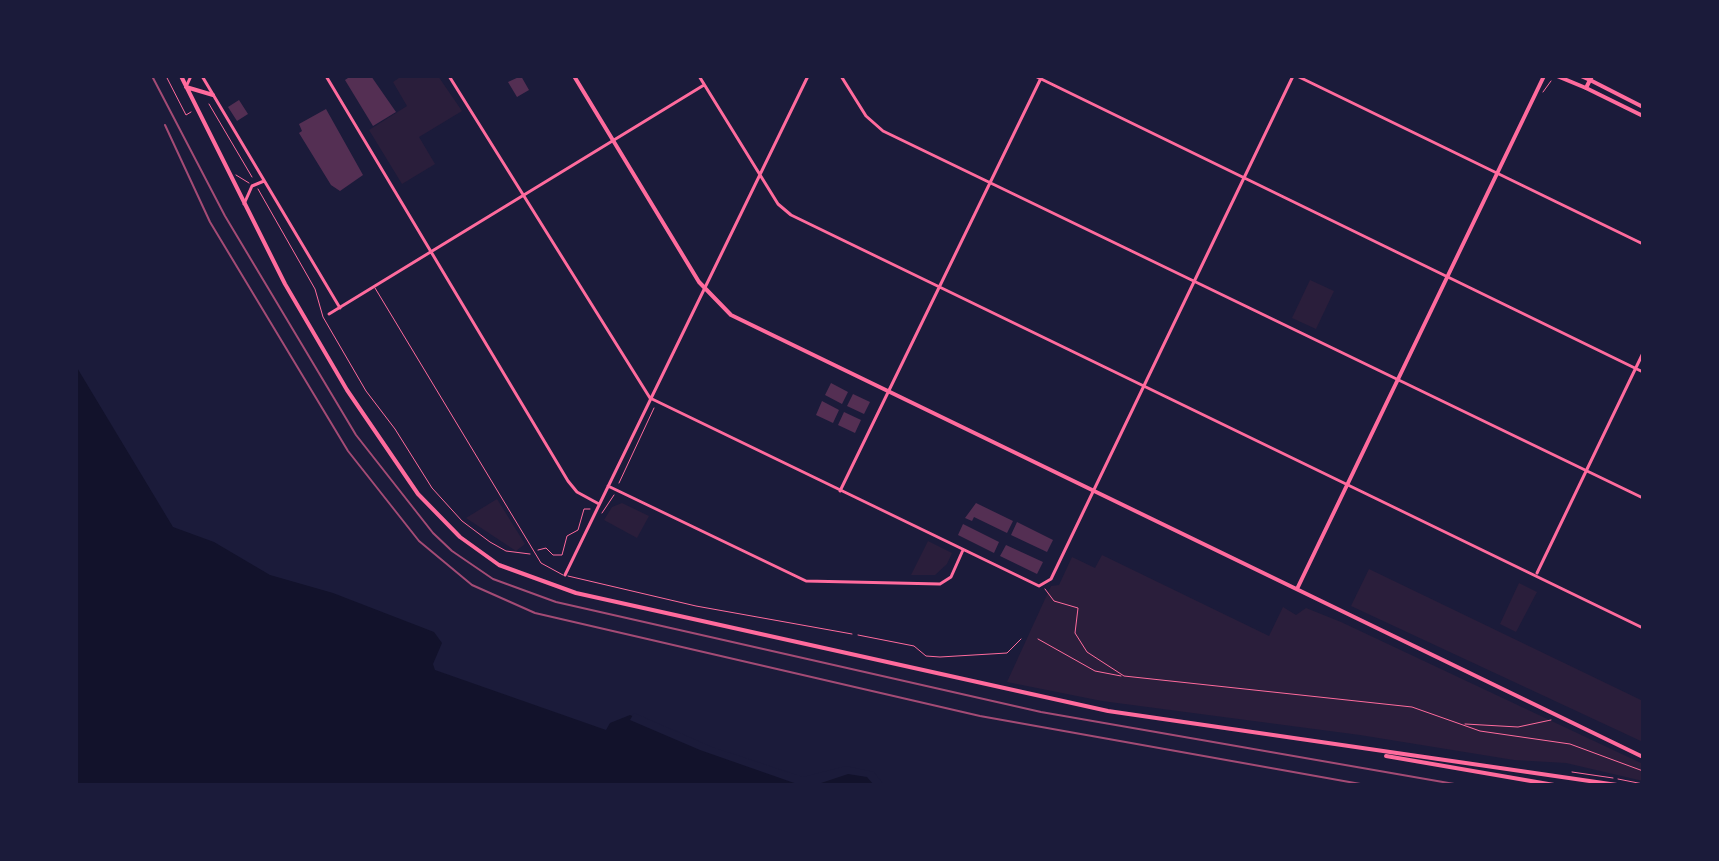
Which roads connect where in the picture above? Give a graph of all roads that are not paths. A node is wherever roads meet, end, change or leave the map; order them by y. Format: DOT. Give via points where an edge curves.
graph roads {
  1 [pos="181,76"];
  2 [pos="191,76"];
  3 [pos="326,76"];
  4 [pos="449,76"];
  5 [pos="574,76"];
  6 [pos="699,76"];
  7 [pos="808,76"];
  8 [pos="841,76"];
  9 [pos="1035,76"];
  10 [pos="1295,76"];
  11 [pos="1544,76"];
  12 [pos="1581,76"];
  13 [pos="204,77"];
  14 [pos="1042,77"];
  15 [pos="1555,78"];
  16 [pos="1591,78"];
  17 [pos="704,85"];
  18 [pos="186,87"];
  19 [pos="1586,88"];
  20 [pos="213,95"];
  21 [pos="1643,107"];
  22 [pos="1643,116"];
  23 [pos="613,141"];
  24 [pos="1499,173"];
  25 [pos="761,176"];
  26 [pos="1244,178"];
  27 [pos="265,180"];
  28 [pos="991,182"];
  29 [pos="523,196"];
  30 [pos="244,204"];
  31 [pos="1643,244"];
  32 [pos="432,251"];
  33 [pos="1449,277"];
  34 [pos="1194,281"];
  35 [pos="940,286"];
  36 [pos="375,287"];
  37 [pos="705,290"];
  38 [pos="340,308"];
  39 [pos="329,314"];
  40 [pos="1643,353"];
  41 [pos="1636,368"];
  42 [pos="1643,372"];
  43 [pos="1399,379"];
  44 [pos="1144,385"];
  45 [pos="889,391"];
  46 [pos="650,398"];
  47 [pos="1587,470"];
  48 [pos="1347,484"];
  49 [pos="608,486"];
  50 [pos="840,491"];
  51 [pos="1092,491"];
  52 [pos="1643,498"];
  53 [pos="599,504"];
  54 [pos="963,550"];
  55 [pos="565,575"];
  56 [pos="1536,575"];
  57 [pos="1297,590"];
  58 [pos="1643,628"];
  59 [pos="852,634"];
  60 [pos="1372,752"];
  61 [pos="1643,757"];
  62 [pos="1593,783"];
  63 [pos="1554,785"];
  64 [pos="1617,785"];
  1 -- 18 [label="main road"];
  2 -- 18 [label="street"];
  3 -- 32 [label="street"];
  4 -- 29 [label="street"];
  5 -- 23 [label="main road"];
  6 -- 17 [label="street"];
  7 -- 25 [label="street"];
  8 -- 28 [label="street" via="877,126"];
  9 -- 14 [label="street"];
  10 -- 24 [label="street"];
  10 -- 26 [label="street"];
  11 -- 24 [label="main road"];
  12 -- 16 [label="main road"];
  13 -- 20 [label="street"];
  14 -- 26 [label="street"];
  14 -- 28 [label="street"];
  15 -- 19 [label="main road"];
  16 -- 19 [label="main road"];
  16 -- 21 [label="main road"];
  17 -- 23 [label="street"];
  17 -- 25 [label="street"];
  18 -- 20 [label="main road"];
  18 -- 30 [label="main road"];
  19 -- 22 [label="main road"];
  20 -- 27 [label="street"];
  23 -- 29 [label="street"];
  23 -- 37 [label="main road"];
  24 -- 31 [label="street"];
  24 -- 33 [label="main road"];
  25 -- 35 [label="street" via="791,215"];
  25 -- 37 [label="street"];
  26 -- 33 [label="street"];
  26 -- 34 [label="street"];
  27 -- 30 [label="street" via="252,186"];
  27 -- 38 [label="street"];
  28 -- 34 [label="street"];
  28 -- 35 [label="street"];
  29 -- 32 [label="street"];
  29 -- 46 [label="street"];
  30 -- 60 [label="main road" via="333,366 418,494 460,537 499,565 576,593 1005,690"];
  32 -- 36 [label="street"];
  32 -- 53 [label="street" via="568,481"];
  33 -- 41 [label="street"];
  33 -- 43 [label="main road"];
  34 -- 43 [label="street"];
  34 -- 44 [label="street"];
  35 -- 44 [label="street"];
  35 -- 45 [label="street"];
  36 -- 38 [label="street"];
  36 -- 55 [label="lane" via="541,563"];
  37 -- 45 [label="main road" via="731,315"];
  37 -- 46 [label="street"];
  38 -- 39 [label="street"];
  40 -- 41 [label="street"];
  41 -- 42 [label="street"];
  41 -- 47 [label="street"];
  43 -- 47 [label="street"];
  43 -- 48 [label="main road"];
  44 -- 48 [label="street"];
  44 -- 51 [label="street"];
  45 -- 50 [label="street"];
  45 -- 51 [label="main road"];
  46 -- 49 [label="street"];
  46 -- 50 [label="street"];
  47 -- 52 [label="street"];
  47 -- 56 [label="street"];
  48 -- 56 [label="street"];
  48 -- 57 [label="main road"];
  49 -- 53 [label="street"];
  49 -- 54 [label="street" via="806,581 940,584 951,577"];
  50 -- 54 [label="street"];
  51 -- 54 [label="street" via="1044,586"];
  51 -- 57 [label="main road"];
  53 -- 55 [label="street"];
  55 -- 59 [label="lane"];
  56 -- 58 [label="street"];
  57 -- 61 [label="main road"];
  60 -- 62 [label="main road"];
  60 -- 63 [label="main road"];
  62 -- 64 [label="main road"];
}
